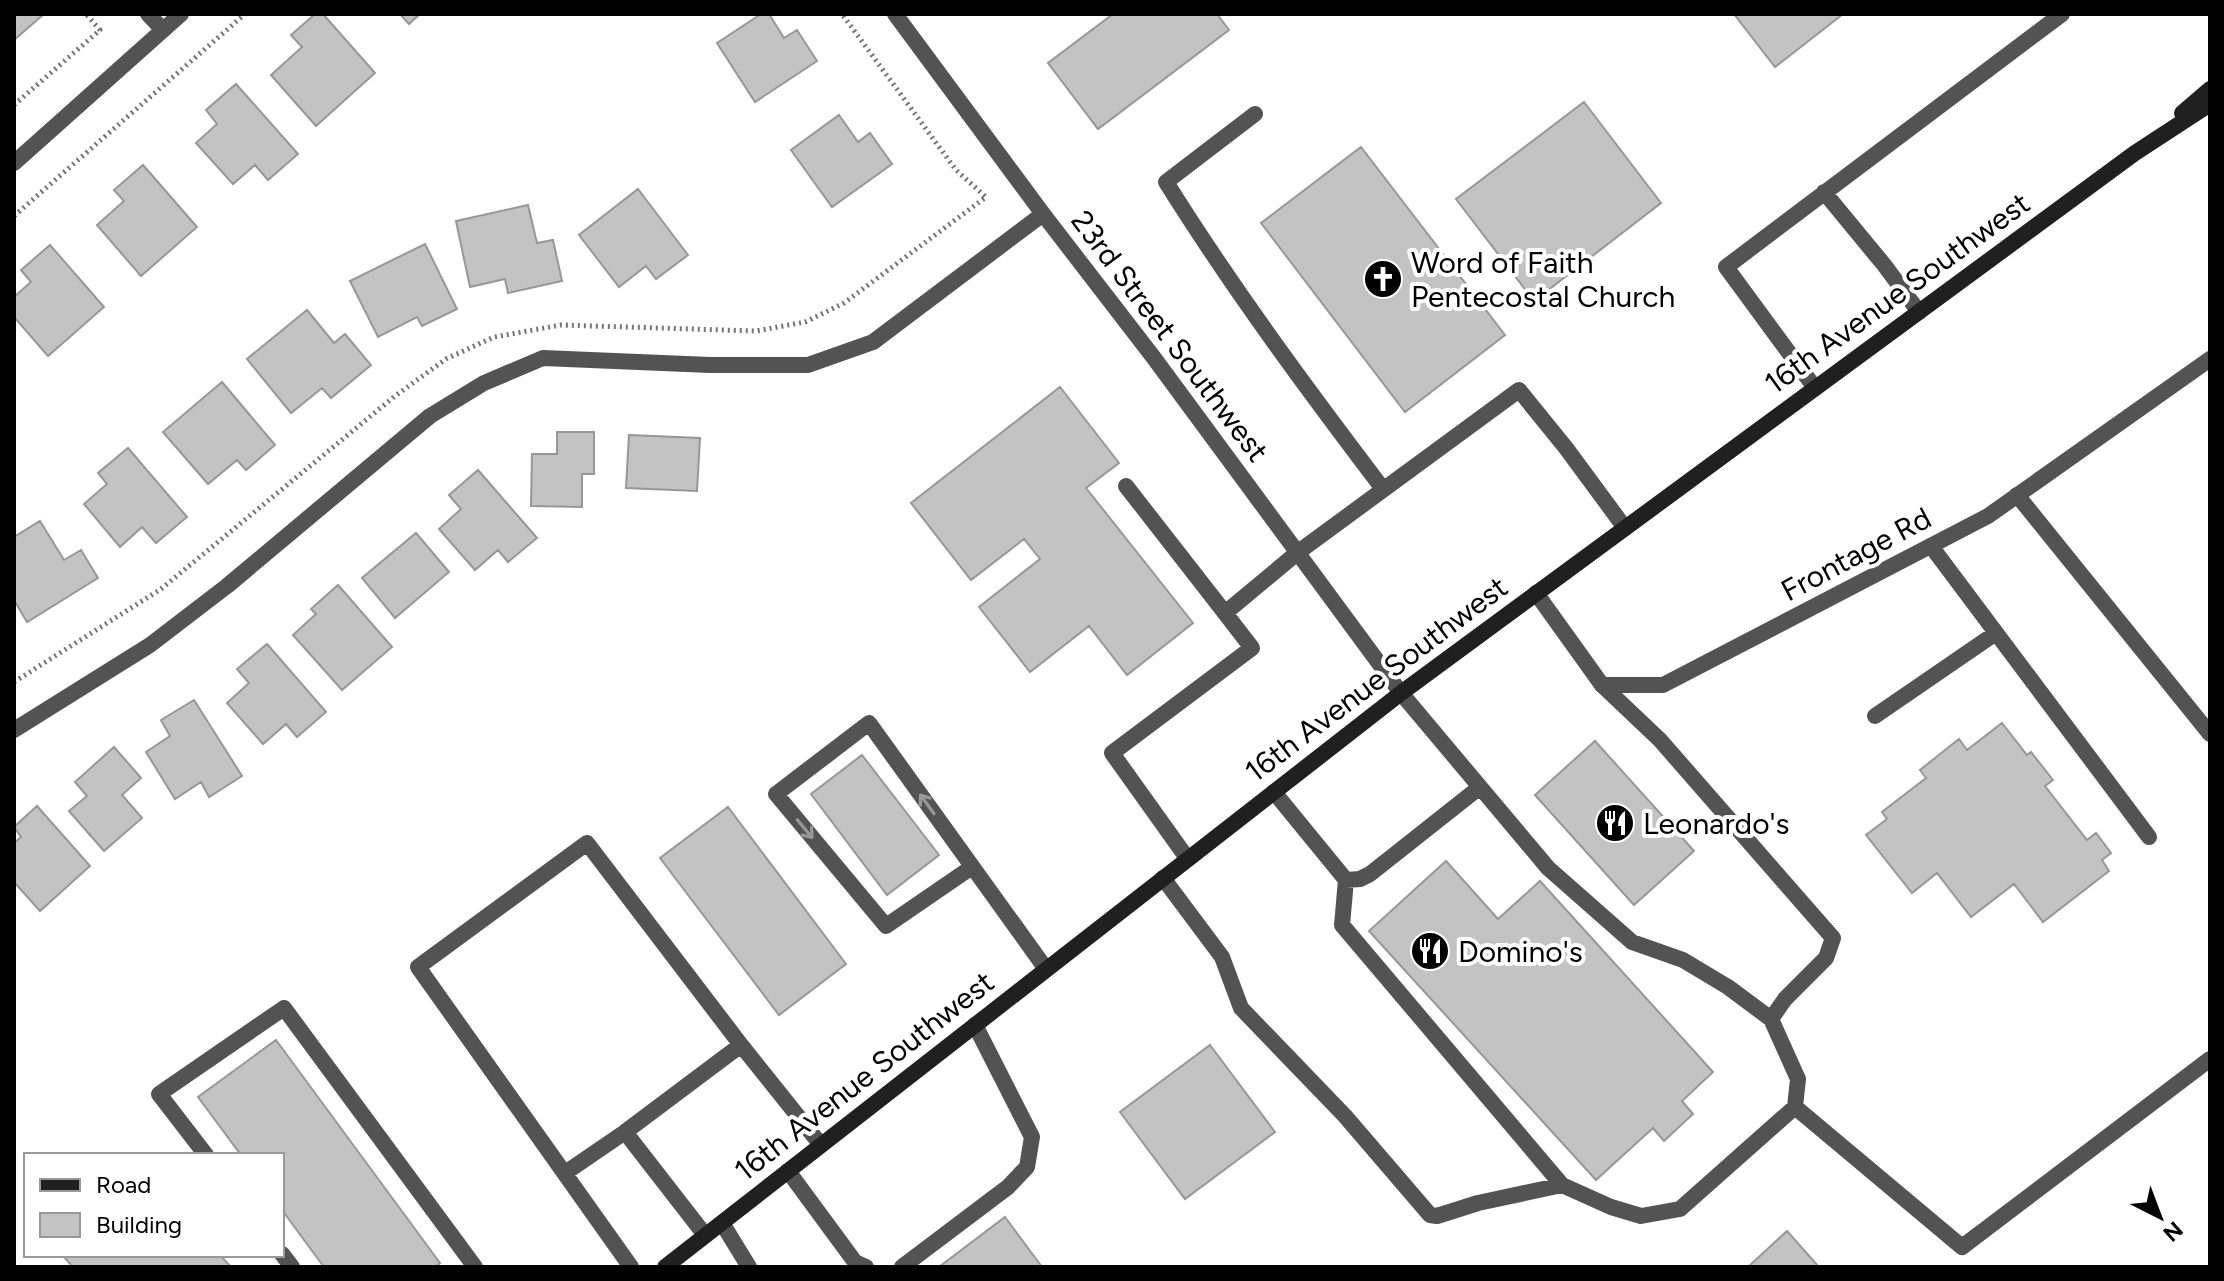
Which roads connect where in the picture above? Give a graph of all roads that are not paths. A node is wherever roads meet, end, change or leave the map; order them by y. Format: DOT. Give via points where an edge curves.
graph roads {
  1 [pos="148,14"];
  2 [pos="181,14"];
  3 [pos="895,14"];
  4 [pos="2062,14"];
  5 [pos="163,30"];
  6 [pos="2210,89"];
  7 [pos="2210,104"];
  8 [pos="1255,114"];
  9 [pos="2135,153"];
  10 [pos="14,163"];
  11 [pos="1824,192"];
  12 [pos="1043,214"];
  13 [pos="1919,312"];
  14 [pos="2210,359"];
  15 [pos="1815,388"];
  16 [pos="1126,486"];
  17 [pos="1383,489"];
  18 [pos="2017,495"];
  19 [pos="1625,528"];
  20 [pos="1931,546"];
  21 [pos="1297,553"];
  22 [pos="1536,593"];
  23 [pos="1225,613"];
  24 [pos="1996,633"];
  25 [pos="1602,685"];
  26 [pos="1401,693"];
  27 [pos="1875,716"];
  28 [pos="14,730"];
  29 [pos="2210,734"];
  30 [pos="1480,787"];
  31 [pos="1274,792"];
  32 [pos="2149,837"];
  33 [pos="1187,858"];
  34 [pos="972,867"];
  35 [pos="1163,878"];
  36 [pos="1346,880"];
  37 [pos="1046,969"];
  38 [pos="1771,1019"];
  39 [pos="975,1025"];
  40 [pos="741,1045"];
  41 [pos="2210,1059"];
  42 [pos="1795,1107"];
  43 [pos="625,1132"];
  44 [pos="821,1145"];
  45 [pos="204,1153"];
  46 [pos="788,1171"];
  47 [pos="565,1173"];
  48 [pos="1562,1185"];
  49 [pos="722,1223"];
  50 [pos="705,1235"];
  51 [pos="475,1267"];
  52 [pos="631,1267"];
  53 [pos="665,1267"];
  54 [pos="749,1267"];
  55 [pos="866,1267"];
  56 [pos="902,1267"];
  1 -- 5 [label="street"];
  2 -- 5 [label="street"];
  3 -- 12 [label="street, 23rd Street Southwest"];
  4 -- 11 [label="street"];
  5 -- 10 [label="street"];
  6 -- 9 [label="main road, 16th Avenue Southwest"];
  7 -- 9 [label="main road, 16th Avenue Southwest"];
  8 -- 17 [label="street" via="1166,182 1269,337"];
  9 -- 13 [label="main road, 16th Avenue Southwest"];
  11 -- 13 [label="street"];
  11 -- 15 [label="street" via="1726,267"];
  12 -- 21 [label="street, 23rd Street Southwest"];
  12 -- 28 [label="street" via="873,342 808,365 543,358 484,383 430,416 150,645"];
  13 -- 15 [label="main road, 16th Avenue Southwest"];
  14 -- 18 [label="street, Frontage Rd"];
  15 -- 19 [label="main road, 16th Avenue Southwest"];
  16 -- 23 [label="street"];
  17 -- 19 [label="street" via="1519,390"];
  17 -- 21 [label="street"];
  18 -- 20 [label="street, Frontage Rd"];
  18 -- 29 [label="street"];
  19 -- 22 [label="main road, 16th Avenue Southwest"];
  20 -- 24 [label="street"];
  20 -- 25 [label="street, Frontage Rd" via="1663,685"];
  21 -- 23 [label="street"];
  21 -- 26 [label="street, 23rd Street Southwest"];
  22 -- 25 [label="street"];
  22 -- 26 [label="main road, 16th Avenue Southwest"];
  23 -- 33 [label="street" via="1252,648 1112,753"];
  24 -- 27 [label="street"];
  24 -- 32 [label="street"];
  25 -- 38 [label="street" via="1660,740 1833,938 1826,958"];
  26 -- 30 [label="street, 23rd Street Southwest"];
  26 -- 31 [label="main road, 16th Avenue Southwest"];
  30 -- 36 [label="street" via="1370,874"];
  30 -- 38 [label="street, 23rd Street Southwest" via="1548,868 1632,942 1683,960"];
  31 -- 33 [label="main road, 16th Avenue Southwest"];
  31 -- 36 [label="street"];
  33 -- 35 [label="main road, 16th Avenue Southwest"];
  34 -- 34 [label="street, one-way" via="869,723 776,794 886,926"];
  34 -- 37 [label="street"];
  35 -- 37 [label="main road, 16th Avenue Southwest"];
  35 -- 48 [label="street" via="1222,957 1241,1008 1430,1215"];
  36 -- 48 [label="street" via="1342,925"];
  37 -- 39 [label="main road, 16th Avenue Southwest"];
  38 -- 42 [label="street" via="1798,1079"];
  39 -- 44 [label="main road, 16th Avenue Southwest"];
  39 -- 56 [label="street" via="1032,1137 1027,1167"];
  40 -- 43 [label="street"];
  40 -- 44 [label="street"];
  40 -- 47 [label="street" via="587,843 418,967"];
  41 -- 42 [label="street" via="1962,1247"];
  42 -- 48 [label="street" via="1680,1209 1641,1216"];
  43 -- 47 [label="street"];
  43 -- 50 [label="street"];
  44 -- 46 [label="main road, 16th Avenue Southwest"];
  45 -- 51 [label="street" via="159,1094 284,1008"];
  46 -- 49 [label="main road, 16th Avenue Southwest"];
  46 -- 55 [label="street" via="855,1262"];
  47 -- 52 [label="street"];
  49 -- 50 [label="main road, 16th Avenue Southwest"];
  49 -- 54 [label="street"];
  50 -- 53 [label="main road, 16th Avenue Southwest"];
}
